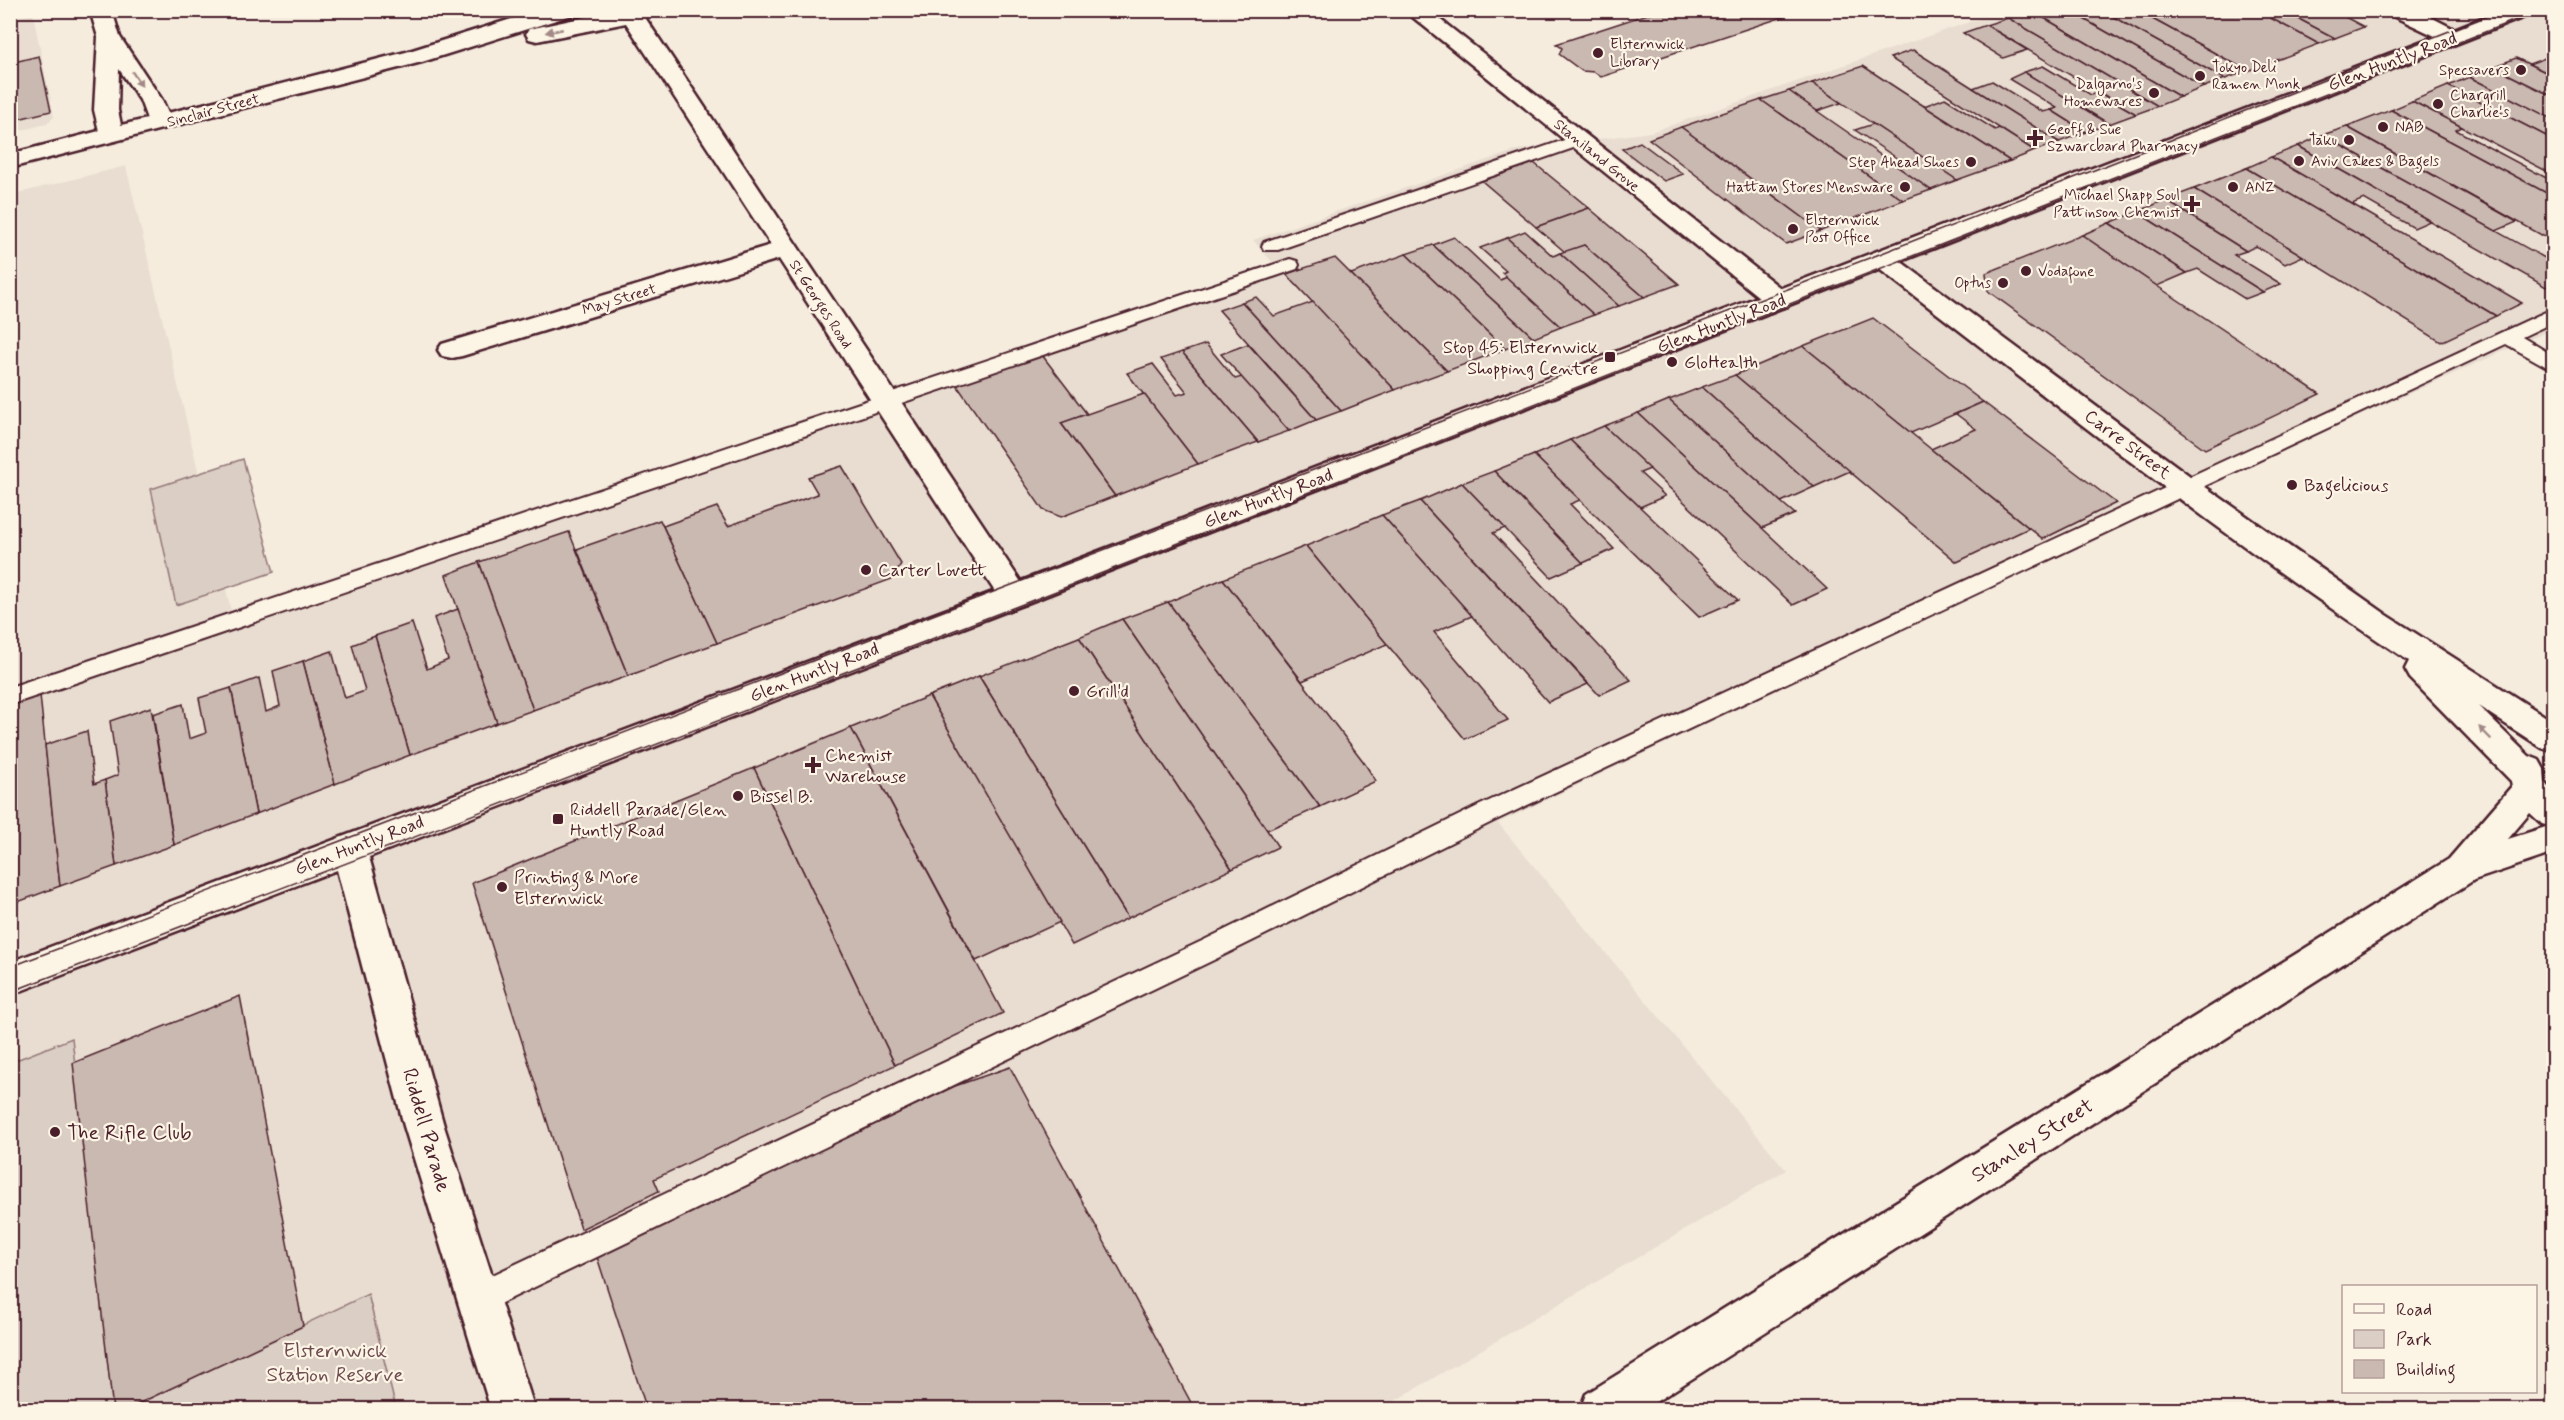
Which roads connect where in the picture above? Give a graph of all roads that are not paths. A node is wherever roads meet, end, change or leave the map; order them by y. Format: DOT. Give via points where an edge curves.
graph roads {
  1 [pos="101,10"];
  2 [pos="564,10"];
  3 [pos="1414,10"];
  4 [pos="2399,10"];
  5 [pos="2522,10"];
  6 [pos="631,13"];
  7 [pos="109,37"];
  8 [pos="2453,37"];
  9 [pos="414,57"];
  10 [pos="160,123"];
  11 [pos="112,135"];
  12 [pos="1579,140"];
  13 [pos="10,161"];
  14 [pos="1271,246"];
  15 [pos="785,249"];
  16 [pos="1883,260"];
  17 [pos="1290,265"];
  18 [pos="1779,300"];
  19 [pos="2553,314"];
  20 [pos="2508,337"];
  21 [pos="452,350"];
  22 [pos="2553,365"];
  23 [pos="884,401"];
  24 [pos="2184,486"];
  25 [pos="1014,597"];
  26 [pos="2376,623"];
  27 [pos="10,696"];
  28 [pos="2553,739"];
  29 [pos="2553,748"];
  30 [pos="2528,782"];
  31 [pos="2553,814"];
  32 [pos="2553,839"];
  33 [pos="349,849"];
  34 [pos="2462,869"];
  35 [pos="10,979"];
  36 [pos="478,1298"];
  37 [pos="513,1410"];
  38 [pos="1602,1410"];
  1 -- 7 [label="street"];
  2 -- 9 [label="street, Sinclair Street"];
  3 -- 12 [label="street, Staniland Grove"];
  4 -- 8 [label="street"];
  5 -- 8 [label="street, Glen Huntly Road"];
  6 -- 9 [label="street, Sinclair Street, one-way"];
  6 -- 15 [label="street, St Georges Road"];
  7 -- 10 [label="street, one-way" via="151,100"];
  7 -- 11 [label="street" via="106,111"];
  8 -- 16 [label="street, Glen Huntly Road"];
  9 -- 10 [label="street, Sinclair Street"];
  10 -- 11 [label="street, Sinclair Street"];
  11 -- 13 [label="street, Sinclair Street"];
  12 -- 14 [label="lane"];
  12 -- 18 [label="street, Staniland Grove"];
  15 -- 21 [label="street, May Street"];
  15 -- 23 [label="street, St Georges Road"];
  16 -- 18 [label="street, Glen Huntly Road"];
  16 -- 24 [label="street, Carre Street"];
  17 -- 23 [label="lane"];
  18 -- 25 [label="street, Glen Huntly Road"];
  19 -- 20 [label="lane"];
  20 -- 22 [label="lane"];
  20 -- 24 [label="lane"];
  23 -- 25 [label="street, St Georges Road"];
  23 -- 27 [label="lane"];
  24 -- 26 [label="street, Carre Street"];
  24 -- 36 [label="lane" via="1487,813 1203,954"];
  25 -- 33 [label="street, Glen Huntly Road"];
  26 -- 28 [label="street, Carre Street"];
  30 -- 26 [label="street, Carre Street, one-way"];
  29 -- 30 [label="street, Stanley Street" via="2536,753 2528,763"];
  30 -- 31 [label="street, Carre Street"];
  30 -- 34 [label="street, Stanley Street"];
  32 -- 34 [label="street, Stanley Street"];
  33 -- 35 [label="street, Glen Huntly Road"];
  33 -- 36 [label="street, Riddell Parade" via="424,1126"];
  34 -- 38 [label="street, Stanley Street"];
  36 -- 37 [label="street, Riddell Parade"];
}
